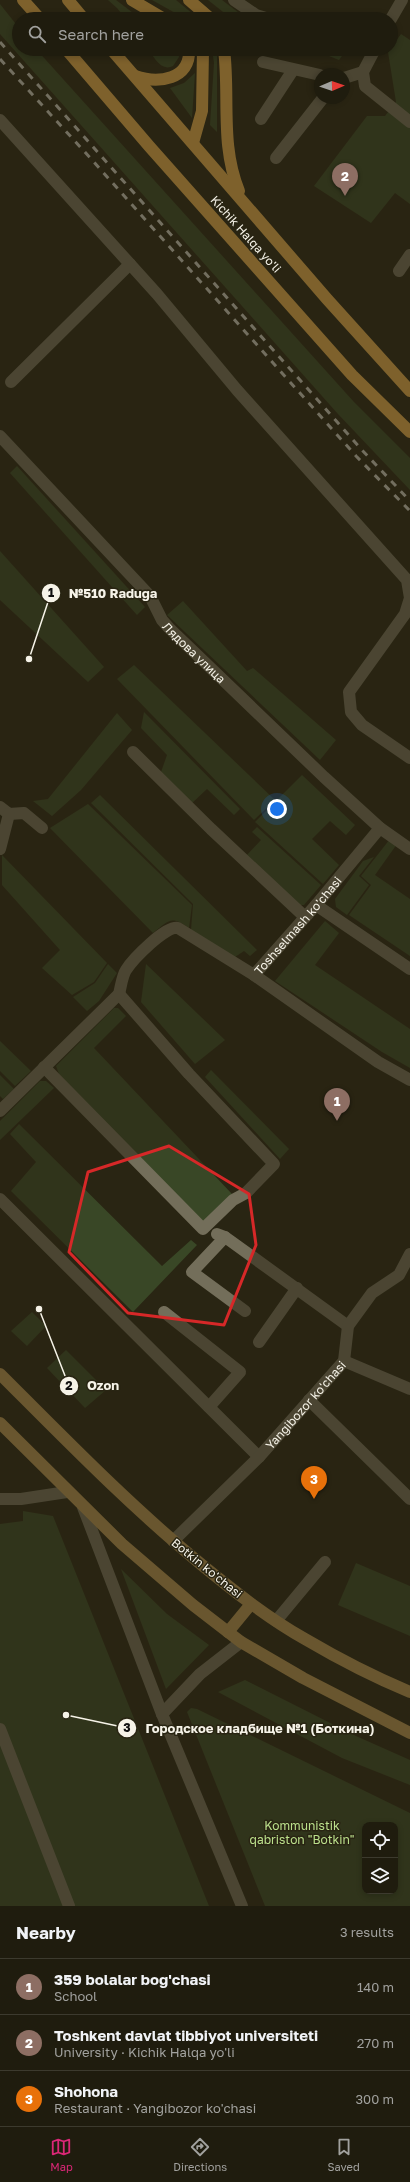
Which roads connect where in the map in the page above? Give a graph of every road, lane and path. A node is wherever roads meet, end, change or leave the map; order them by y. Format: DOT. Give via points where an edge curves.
graph roads {
  1 [pos="23,0"];
  2 [pos="68,0"];
  3 [pos="132,0"];
  4 [pos="189,0"];
  5 [pos="234,0"];
  6 [pos="402,0"];
  7 [pos="34,12"];
  8 [pos="78,12"];
  9 [pos="152,12"];
  10 [pos="203,12"];
  11 [pos="250,12"];
  12 [pos="395,12"];
  13 [pos="72,56"];
  14 [pos="117,56"];
  15 [pos="188,56"];
  16 [pos="204,56"];
  17 [pos="224,56"];
  18 [pos="371,56"];
  19 [pos="263,62"];
  20 [pos="293,70"];
  21 [pos="363,72"];
  22 [pos="314,74"];
  23 [pos="135,76"];
  24 [pos="350,76"];
  25 [pos="318,104"];
  26 [pos="261,119"];
  27 [pos="0,120"];
  28 [pos="410,122"];
  29 [pos="193,142"];
  30 [pos="276,158"];
  31 [pos="244,201"];
  32 [pos="410,255"];
  33 [pos="130,264"];
  34 [pos="399,271"];
  35 [pos="10,382"];
  36 [pos="410,391"];
  37 [pos="410,432"];
  38 [pos="3,443"];
  39 [pos="133,752"];
  40 [pos="410,758"];
  41 [pos="5,810"];
  42 [pos="42,828"];
  43 [pos="380,828"];
  44 [pos="0,849"];
  45 [pos="410,849"];
  46 [pos="316,905"];
  47 [pos="304,917"];
  48 [pos="410,969"];
  49 [pos="254,975"];
  50 [pos="119,994"];
  51 [pos="44,1067"];
  52 [pos="410,1080"];
  53 [pos="1,1107"];
  54 [pos="0,1199"];
  55 [pos="410,1254"];
  56 [pos="297,1288"];
  57 [pos="245,1311"];
  58 [pos="164,1312"];
  59 [pos="348,1326"];
  60 [pos="258,1342"];
  61 [pos="344,1361"];
  62 [pos="0,1374"];
  63 [pos="410,1389"];
  64 [pos="309,1400"];
  65 [pos="209,1407"];
  66 [pos="0,1423"];
  67 [pos="259,1456"];
  68 [pos="67,1492"];
  69 [pos="0,1498"];
  70 [pos="410,1499"];
  71 [pos="83,1507"];
  72 [pos="173,1541"];
  73 [pos="324,1562"];
  74 [pos="251,1604"];
  75 [pos="276,1621"];
  76 [pos="228,1632"];
  77 [pos="241,1642"];
  78 [pos="410,1692"];
  79 [pos="162,1714"];
  80 [pos="0,1730"];
  81 [pos="410,1733"];
  82 [pos="69,1906"];
  83 [pos="242,1906"];
  1 -- 7 [label="highway"];
  2 -- 8 [label="highway"];
  3 -- 9 [label="highway"];
  4 -- 10 [label="highway"];
  5 -- 11 [label="street"];
  6 -- 12 [label="street"];
  13 -- 37 [label="highway, Kichik Halqa yo'li" via="148,146 352,375"];
  14 -- 23 [label="highway, Kichik Halqa yo'li"];
  15 -- 23 [label="highway" via="184,69 174,77 151,80"];
  16 -- 29 [label="highway" via="202,111"];
  17 -- 31 [label="highway" via="229,161"];
  18 -- 21 [label="street"];
  19 -- 20 [label="street"];
  20 -- 22 [label="street"];
  20 -- 26 [label="street"];
  21 -- 24 [label="street"];
  21 -- 28 [label="street" via="365,86"];
  23 -- 29 [label="highway, Kichik Halqa yo'li"];
  25 -- 30 [label="street"];
  27 -- 33 [label="street"];
  29 -- 31 [label="highway, Kichik Halqa yo'li"];
  31 -- 36 [label="highway, Kichik Halqa yo'li" via="326,299"];
  32 -- 34 [label="street"];
  33 -- 35 [label="street"];
  33 -- 40 [label="street" via="237,390 407,580 410,598 405,614 349,692 351,712 362,725"];
  38 -- 43 [label="street, Лядова улица" via="150,596 169,628"];
  39 -- 47 [label="street"];
  41 -- 42 [label="street" via="24,813"];
  41 -- 44 [label="street"];
  43 -- 45 [label="street, Лядова улица"];
  43 -- 46 [label="street, Toshselmash ko'chasi"];
  46 -- 47 [label="street, Toshselmash ko'chasi"];
  46 -- 48 [label="street"];
  47 -- 49 [label="street, Toshselmash ko'chasi"];
  49 -- 50 [label="street, Toshselmash ko'chasi" via="174,927 163,932 125,971"];
  49 -- 52 [label="street" via="378,1062"];
  50 -- 51 [label="street"];
  50 -- 51 [label="street" via="189,1074 274,1164 246,1193 233,1200 203,1228"];
  51 -- 53 [label="street"];
  54 -- 65 [label="street"];
  55 -- 59 [label="street, Yangibozor ko'chasi" via="399,1275 372,1293"];
  56 -- 57 [label="street" via="221,1236 192,1272"];
  56 -- 59 [label="street"];
  56 -- 60 [label="street"];
  58 -- 65 [label="street" via="240,1372"];
  59 -- 61 [label="street, Yangibozor ko'chasi"];
  61 -- 63 [label="street"];
  61 -- 64 [label="street, Yangibozor ko'chasi"];
  62 -- 72 [label="main road, Botkin ko'chasi" via="98,1472"];
  64 -- 67 [label="street, Yangibozor ko'chasi"];
  64 -- 70 [label="street"];
  65 -- 67 [label="street"];
  66 -- 68 [label="main road"];
  67 -- 72 [label="street, Yangibozor ko'chasi"];
  68 -- 69 [label="street" via="21,1499"];
  68 -- 71 [label="main road"];
  71 -- 76 [label="main road" via="161,1579"];
  71 -- 79 [label="street"];
  72 -- 74 [label="main road, Botkin ko'chasi"];
  73 -- 75 [label="street"];
  74 -- 75 [label="main road"];
  74 -- 76 [label="main road, Botkin ko'chasi"];
  75 -- 78 [label="main road" via="347,1662"];
  76 -- 77 [label="main road"];
  77 -- 79 [label="street" via="200,1674"];
  77 -- 81 [label="main road" via="303,1678"];
  79 -- 83 [label="street"];
  80 -- 82 [label="street"];
}
